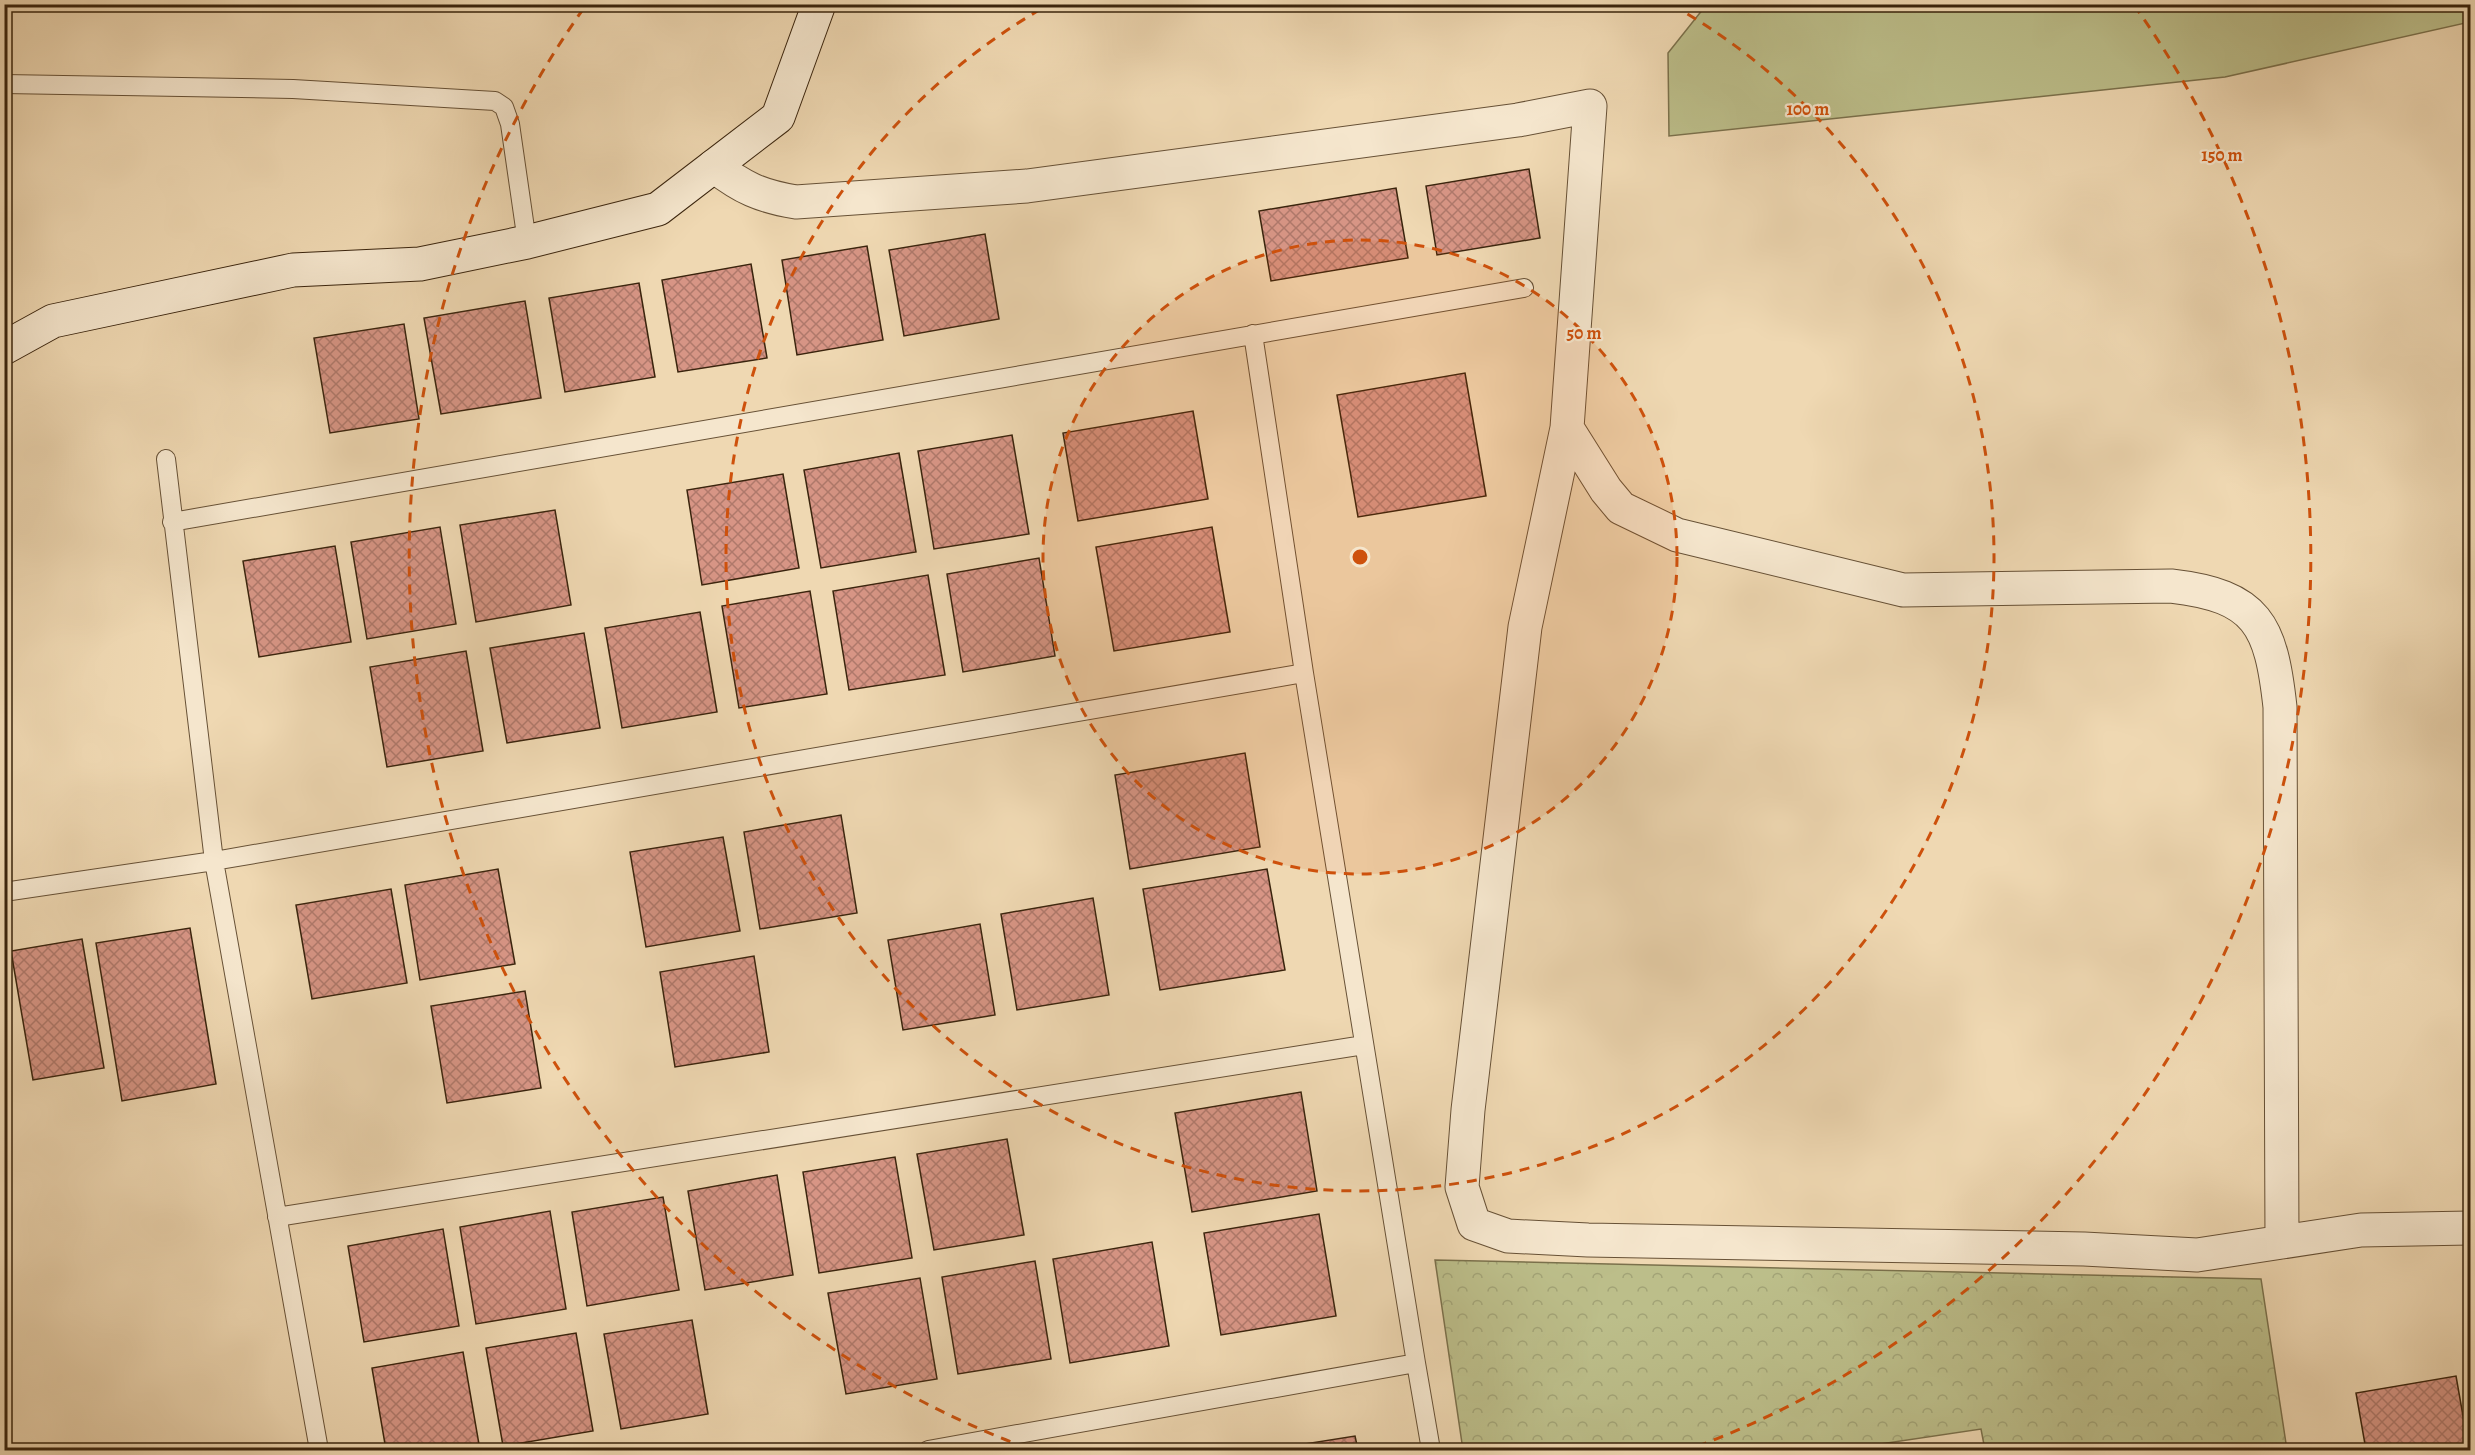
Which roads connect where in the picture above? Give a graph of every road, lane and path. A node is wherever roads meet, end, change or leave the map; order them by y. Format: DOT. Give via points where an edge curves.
graph roads {
  1 [pos="819,4"];
  2 [pos="4,84"];
  3 [pos="714,166"];
  4 [pos="527,242"];
  5 [pos="1524,288"];
  6 [pos="1252,333"];
  7 [pos="4,348"];
  8 [pos="1566,428"];
  9 [pos="166,459"];
  10 [pos="172,522"];
  11 [pos="1304,673"];
  12 [pos="214,861"];
  13 [pos="4,892"];
  14 [pos="1364,1045"];
  15 [pos="277,1217"];
  16 [pos="2470,1228"];
  17 [pos="2282,1242"];
  18 [pos="1416,1363"];
  19 [pos="319,1450"];
  20 [pos="928,1450"];
  21 [pos="1431,1450"];
  1 -- 3 [label="street" via="778,117"];
  2 -- 4 [label="lane" via="293,89 495,101 504,107 510,124"];
  3 -- 4 [label="street" via="658,209"];
  3 -- 8 [label="street" via="765,197 796,202 1027,186 1518,120 1590,106"];
  4 -- 7 [label="street" via="420,264 292,270 53,321"];
  5 -- 6 [label="lane"];
  6 -- 10 [label="lane"];
  6 -- 11 [label="lane"];
  8 -- 17 [label="street" via="1621,508 1677,535 1903,590 2171,586 2214,593 2254,618 2266,636 2275,665 2280,707"];
  8 -- 17 [label="street" via="1525,627 1471,1087 1462,1187 1474,1224 1508,1236 1588,1240 2196,1255"];
  9 -- 10 [label="lane"];
  10 -- 12 [label="lane"];
  11 -- 12 [label="lane"];
  11 -- 14 [label="lane"];
  12 -- 13 [label="lane"];
  12 -- 15 [label="lane"];
  14 -- 15 [label="lane"];
  14 -- 18 [label="lane"];
  15 -- 19 [label="lane"];
  16 -- 17 [label="street" via="2361,1230"];
  18 -- 20 [label="lane"];
  18 -- 21 [label="lane"];
}
